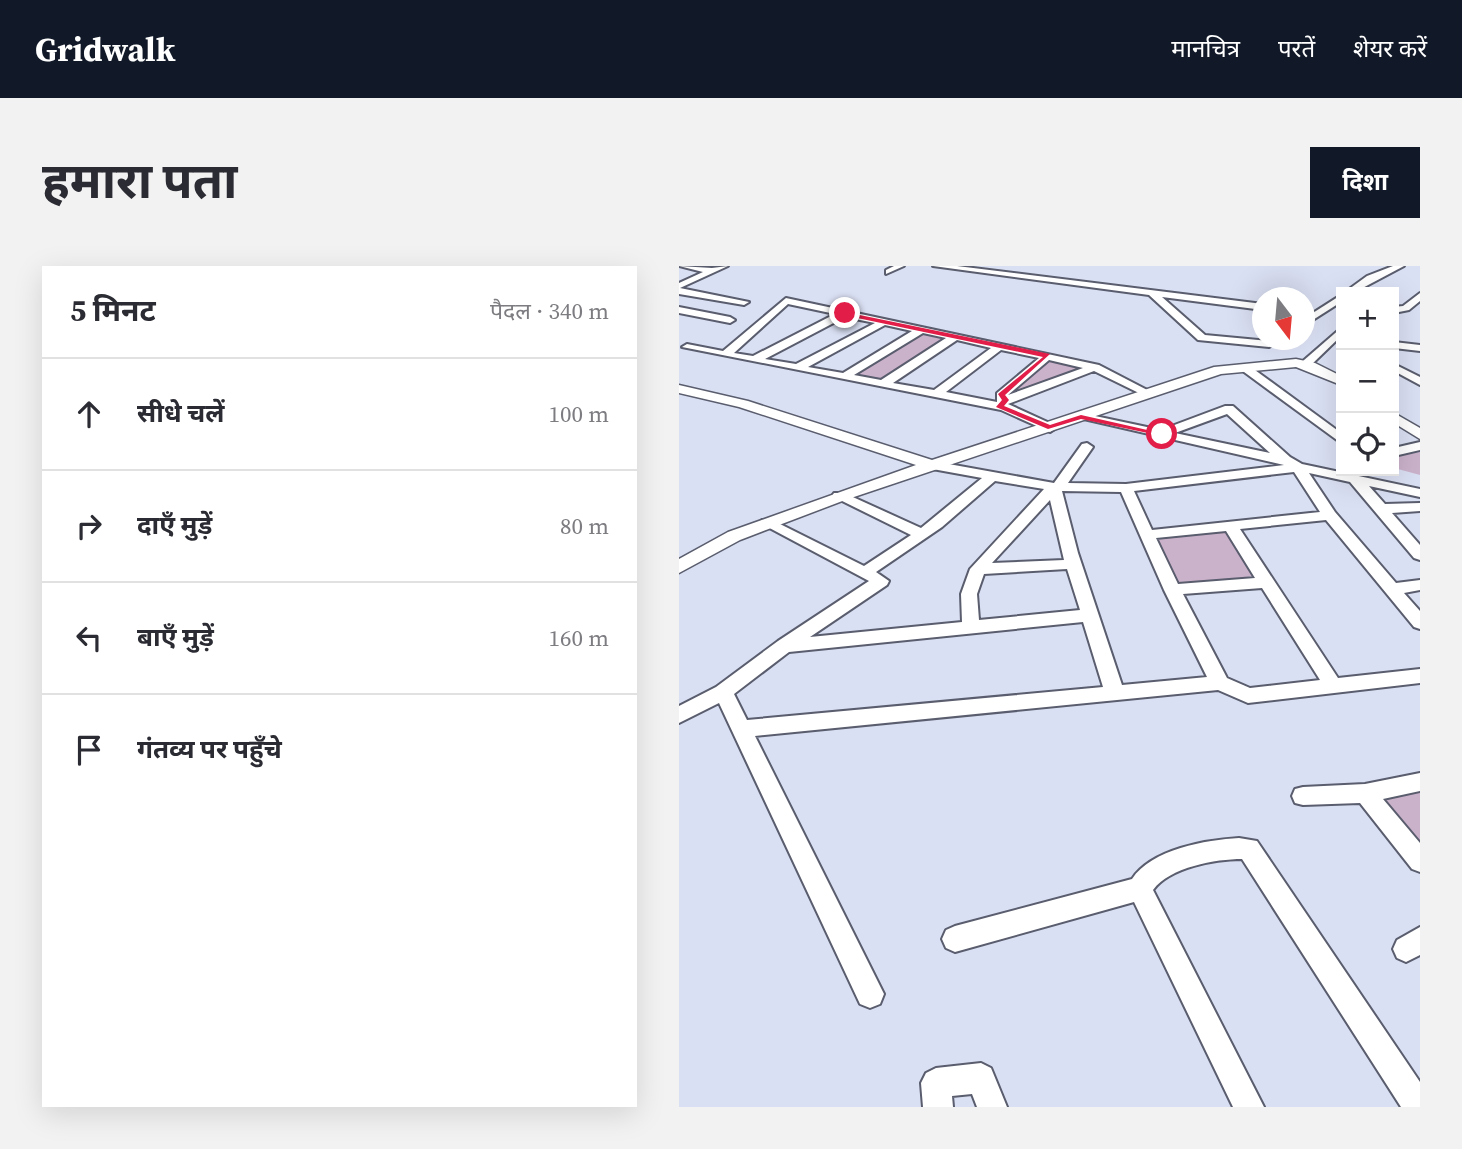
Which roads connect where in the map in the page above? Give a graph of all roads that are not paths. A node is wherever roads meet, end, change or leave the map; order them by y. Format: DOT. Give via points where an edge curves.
graph roads {
  1 [pos="679,266"];
  2 [pos="724,266"];
  3 [pos="900,266"];
  4 [pos="937,266"];
  5 [pos="1373,266"];
  6 [pos="1397,267"];
  7 [pos="713,271"];
  8 [pos="890,272"];
  9 [pos="1356,287"];
  10 [pos="679,289"];
  11 [pos="1152,292"];
  12 [pos="1420,296"];
  13 [pos="1336,301"];
  14 [pos="744,302"];
  15 [pos="813,306"];
  16 [pos="1252,306"];
  17 [pos="1420,307"];
  18 [pos="1405,308"];
  19 [pos="1399,309"];
  20 [pos="679,310"];
  21 [pos="845,313"];
  22 [pos="1316,314"];
  23 [pos="803,316"];
  24 [pos="1420,316"];
  25 [pos="730,320"];
  26 [pos="884,322"];
  27 [pos="793,326"];
  28 [pos="921,330"];
  29 [pos="772,336"];
  30 [pos="955,337"];
  31 [pos="1399,339"];
  32 [pos="1252,341"];
  33 [pos="1336,341"];
  34 [pos="1000,346"];
  35 [pos="688,347"];
  36 [pos="1415,347"];
  37 [pos="1262,350"];
  38 [pos="726,354"];
  39 [pos="1048,356"];
  40 [pos="754,360"];
  41 [pos="1307,363"];
  42 [pos="1250,366"];
  43 [pos="1095,367"];
  44 [pos="797,368"];
  45 [pos="1399,370"];
  46 [pos="1399,371"];
  47 [pos="1420,373"];
  48 [pos="843,377"];
  49 [pos="1336,377"];
  50 [pos="1420,382"];
  51 [pos="882,384"];
  52 [pos="679,388"];
  53 [pos="1147,393"];
  54 [pos="935,394"];
  55 [pos="1003,403"];
  56 [pos="1081,417"];
  57 [pos="1399,420"];
  58 [pos="1050,428"];
  59 [pos="1162,434"];
  60 [pos="1336,435"];
  61 [pos="1420,435"];
  62 [pos="1420,446"];
  63 [pos="1087,447"];
  64 [pos="1399,451"];
  65 [pos="1292,463"];
  66 [pos="932,465"];
  67 [pos="991,477"];
  68 [pos="1355,479"];
  69 [pos="1056,487"];
  70 [pos="1126,488"];
  71 [pos="1420,493"];
  72 [pos="839,496"];
  73 [pos="1420,507"];
  74 [pos="1381,509"];
  75 [pos="1330,515"];
  76 [pos="767,523"];
  77 [pos="1231,527"];
  78 [pos="922,534"];
  79 [pos="1146,535"];
  80 [pos="1420,555"];
  81 [pos="1074,564"];
  82 [pos="679,567"];
  83 [pos="978,569"];
  84 [pos="865,573"];
  85 [pos="1267,582"];
  86 [pos="1420,585"];
  87 [pos="1392,589"];
  88 [pos="1171,590"];
  89 [pos="1090,615"];
  90 [pos="1420,623"];
  91 [pos="971,625"];
  92 [pos="783,646"];
  93 [pos="1420,676"];
  94 [pos="1220,683"];
  95 [pos="1334,687"];
  96 [pos="723,692"];
  97 [pos="1115,694"];
  98 [pos="679,715"];
  99 [pos="740,729"];
  100 [pos="1420,782"];
  101 [pos="1365,793"];
  102 [pos="1303,796"];
  103 [pos="1420,861"];
  104 [pos="1140,889"];
  105 [pos="955,939"];
  106 [pos="870,994"];
  107 [pos="938,1107"];
  108 [pos="992,1107"];
  109 [pos="1249,1107"];
  110 [pos="1419,1107"];
  1 -- 7 [label="street"];
  2 -- 7 [label="street"];
  3 -- 8 [label="street"];
  4 -- 11 [label="street"];
  5 -- 6 [label="street"];
  6 -- 9 [label="street"];
  7 -- 10 [label="street"];
  10 -- 14 [label="street"];
  11 -- 16 [label="street"];
  11 -- 32 [label="street" via="1202,338"];
  12 -- 18 [label="street"];
  13 -- 22 [label="street"];
  15 -- 21 [label="street"];
  15 -- 23 [label="street"];
  15 -- 29 [label="street" via="786,301"];
  17 -- 18 [label="street"];
  18 -- 19 [label="street"];
  18 -- 24 [label="street"];
  20 -- 25 [label="street"];
  21 -- 26 [label="street"];
  21 -- 29 [label="street"];
  26 -- 28 [label="street"];
  26 -- 44 [label="street"];
  27 -- 29 [label="street"];
  28 -- 30 [label="street"];
  28 -- 48 [label="street"];
  29 -- 38 [label="street"];
  29 -- 40 [label="street"];
  30 -- 34 [label="street"];
  30 -- 51 [label="street"];
  31 -- 36 [label="street"];
  33 -- 41 [label="street"];
  34 -- 39 [label="street"];
  34 -- 54 [label="street"];
  35 -- 38 [label="street"];
  37 -- 42 [label="street" via="1251,358"];
  38 -- 40 [label="street"];
  39 -- 43 [label="street"];
  39 -- 55 [label="street" via="1001,395"];
  40 -- 44 [label="street"];
  41 -- 42 [label="street"];
  41 -- 49 [label="street"];
  42 -- 53 [label="street" via="1219,370"];
  42 -- 60 [label="street"];
  43 -- 53 [label="street"];
  43 -- 55 [label="street"];
  44 -- 48 [label="street"];
  45 -- 47 [label="street"];
  46 -- 50 [label="street"];
  48 -- 51 [label="street"];
  51 -- 54 [label="street"];
  52 -- 66 [label="street"];
  53 -- 56 [label="street"];
  54 -- 55 [label="street"];
  55 -- 58 [label="street"];
  56 -- 58 [label="street"];
  56 -- 59 [label="street"];
  57 -- 61 [label="street"];
  58 -- 66 [label="street"];
  59 -- 65 [label="street"];
  59 -- 65 [label="street" via="1229,409"];
  62 -- 64 [label="street"];
  63 -- 69 [label="street"];
  65 -- 68 [label="street"];
  65 -- 70 [label="street"];
  65 -- 75 [label="street"];
  66 -- 67 [label="street"];
  66 -- 72 [label="street"];
  67 -- 69 [label="street"];
  67 -- 78 [label="street"];
  68 -- 71 [label="street"];
  68 -- 74 [label="street"];
  69 -- 70 [label="street"];
  69 -- 81 [label="street"];
  69 -- 83 [label="street"];
  70 -- 79 [label="street"];
  72 -- 76 [label="street"];
  72 -- 78 [label="street"];
  73 -- 74 [label="street"];
  74 -- 80 [label="street"];
  75 -- 77 [label="street"];
  75 -- 87 [label="street"];
  76 -- 82 [label="street"];
  76 -- 84 [label="street"];
  77 -- 79 [label="street"];
  77 -- 85 [label="street"];
  78 -- 84 [label="street"];
  79 -- 88 [label="street"];
  81 -- 83 [label="street"];
  81 -- 89 [label="street"];
  83 -- 91 [label="street" via="969,594"];
  84 -- 92 [label="street" via="881,581"];
  85 -- 88 [label="street"];
  85 -- 95 [label="street"];
  86 -- 87 [label="street"];
  87 -- 90 [label="street"];
  88 -- 94 [label="street"];
  89 -- 91 [label="street"];
  89 -- 97 [label="street"];
  91 -- 92 [label="street"];
  92 -- 96 [label="street"];
  93 -- 95 [label="street"];
  94 -- 95 [label="street" via="1248,696"];
  94 -- 97 [label="street"];
  96 -- 98 [label="street"];
  96 -- 99 [label="street"];
  97 -- 99 [label="street"];
  99 -- 106 [label="street"];
  100 -- 101 [label="street"];
  101 -- 102 [label="street"];
  101 -- 103 [label="street"];
  104 -- 105 [label="street"];
  104 -- 109 [label="street"];
  104 -- 110 [label="street" via="1157,872 1218,850 1248,849"];
  107 -- 108 [label="street" via="936,1083 981,1078"];
}
